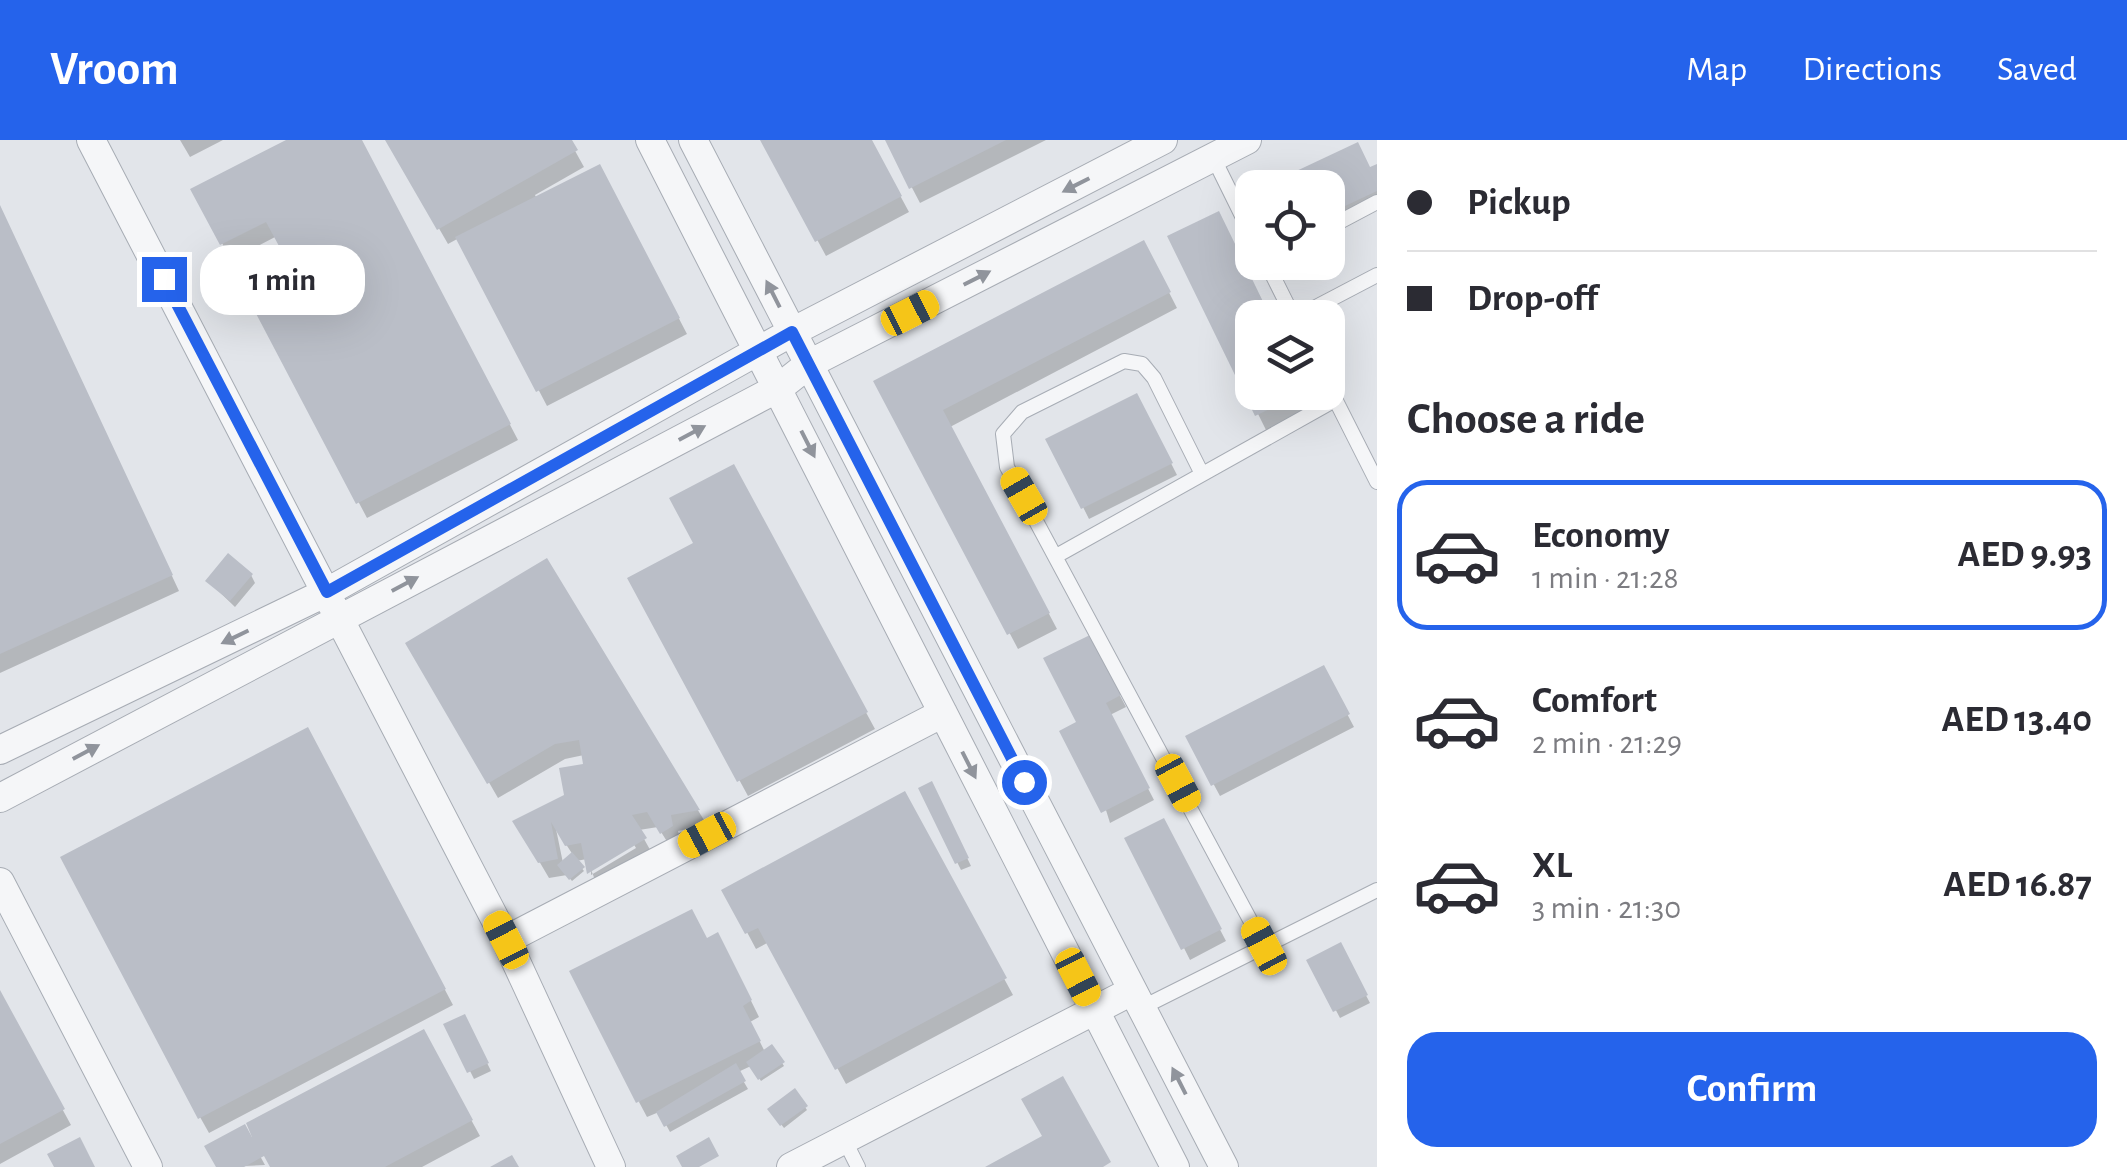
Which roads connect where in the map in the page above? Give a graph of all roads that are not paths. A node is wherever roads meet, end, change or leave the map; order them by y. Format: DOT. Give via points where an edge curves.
graph roads {
  1 [pos="91,140"];
  2 [pos="650,140"];
  3 [pos="692,140"];
  4 [pos="1163,140"];
  5 [pos="1247,140"];
  6 [pos="1209,149"];
  7 [pos="1235,202"];
  8 [pos="1377,202"];
  9 [pos="1345,219"];
  10 [pos="1377,276"];
  11 [pos="1330,300"];
  12 [pos="792,332"];
  13 [pos="756,351"];
  14 [pos="809,364"];
  15 [pos="780,387"];
  16 [pos="1317,410"];
  17 [pos="1340,410"];
  18 [pos="1202,474"];
  19 [pos="1377,482"];
  20 [pos="1058,555"];
  21 [pos="327,592"];
  22 [pos="296,608"];
  23 [pos="340,618"];
  24 [pos="943,713"];
  25 [pos="0,750"];
  26 [pos="0,798"];
  27 [pos="0,882"];
  28 [pos="1377,890"];
  29 [pos="506,940"];
  30 [pos="1264,946"];
  31 [pos="1136,999"];
  32 [pos="1094,1010"];
  33 [pos="844,1139"];
  34 [pos="148,1167"];
  35 [pos="611,1167"];
  36 [pos="791,1167"];
  37 [pos="858,1167"];
  38 [pos="1175,1167"];
  39 [pos="1224,1167"];
  1 -- 21 [label="street"];
  2 -- 13 [label="street"];
  12 -- 3 [label="street, one-way"];
  4 -- 12 [label="street, one-way"];
  5 -- 6 [label="street"];
  6 -- 7 [label="lane"];
  14 -- 6 [label="street, one-way"];
  8 -- 9 [label="lane"];
  10 -- 11 [label="lane"];
  12 -- 13 [label="street"];
  12 -- 14 [label="street"];
  13 -- 15 [label="street"];
  13 -- 21 [label="street"];
  14 -- 15 [label="street"];
  14 -- 31 [label="street"];
  23 -- 15 [label="street, one-way"];
  15 -- 24 [label="street, one-way"];
  16 -- 18 [label="lane"];
  17 -- 19 [label="lane"];
  18 -- 20 [label="lane"];
  18 -- 20 [label="lane" via="1142,364 1124,361 1022,412 1003,434 1002,454"];
  20 -- 30 [label="lane"];
  21 -- 22 [label="street"];
  21 -- 23 [label="street"];
  22 -- 23 [label="street"];
  22 -- 25 [label="street, one-way"];
  26 -- 23 [label="street, one-way"];
  23 -- 29 [label="street"];
  24 -- 29 [label="street"];
  24 -- 32 [label="street, one-way"];
  27 -- 34 [label="street"];
  28 -- 30 [label="lane"];
  29 -- 35 [label="street"];
  30 -- 31 [label="lane"];
  31 -- 32 [label="street"];
  39 -- 31 [label="street, one-way"];
  32 -- 33 [label="street"];
  32 -- 38 [label="street"];
  33 -- 36 [label="street"];
  33 -- 37 [label="lane"];
}
